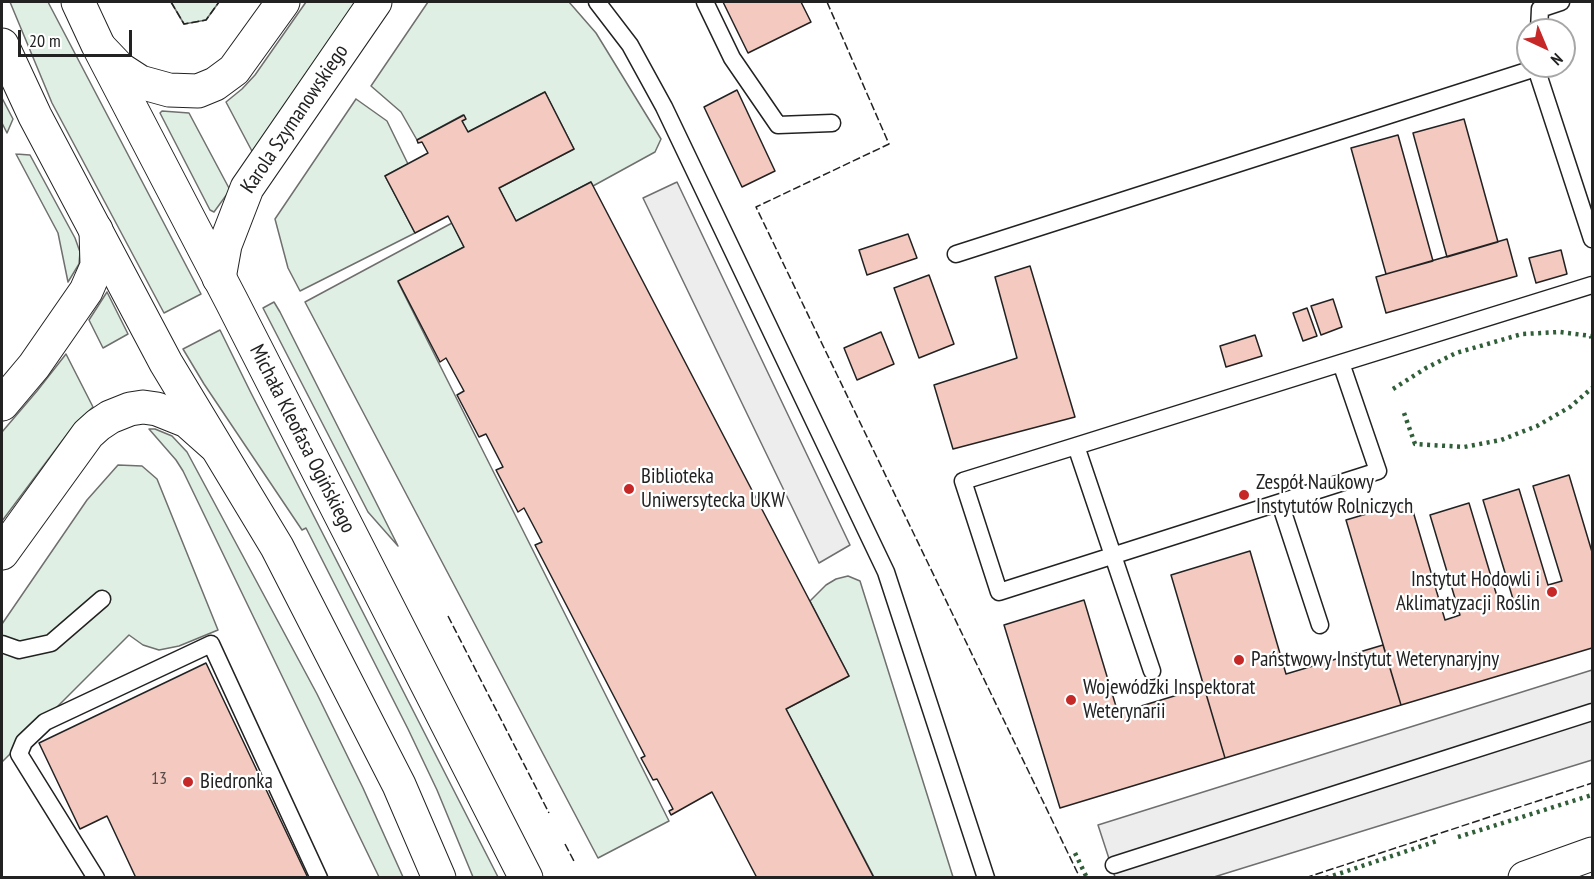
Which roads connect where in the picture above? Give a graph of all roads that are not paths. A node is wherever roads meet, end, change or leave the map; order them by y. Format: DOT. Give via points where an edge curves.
graph roads {
  1 [pos="78,2"];
  2 [pos="283,2"];
  3 [pos="375,2"];
  4 [pos="597,2"];
  5 [pos="705,2"];
  6 [pos="1561,2"];
  7 [pos="1540,18"];
  8 [pos="2,45"];
  9 [pos="98,45"];
  10 [pos="1516,73"];
  11 [pos="1540,78"];
  12 [pos="832,123"];
  13 [pos="96,230"];
  14 [pos="1593,239"];
  15 [pos="956,254"];
  16 [pos="219,278"];
  17 [pos="1593,285"];
  18 [pos="1341,363"];
  19 [pos="2,404"];
  20 [pos="1076,446"];
  21 [pos="220,450"];
  22 [pos="1281,502"];
  23 [pos="2,553"];
  24 [pos="1114,556"];
  25 [pos="102,599"];
  26 [pos="1320,625"];
  27 [pos="2,644"];
  28 [pos="1152,671"];
  29 [pos="1593,712"];
  30 [pos="1593,854"];
  31 [pos="1114,865"];
  32 [pos="96,878"];
  33 [pos="319,878"];
  34 [pos="439,878"];
  35 [pos="526,878"];
  36 [pos="986,878"];
  37 [pos="1525,878"];
  1 -- 9 [label="main road, Michała Kleofasa Ogińskiego"];
  2 -- 9 [label="main road" via="234,70 198,91 169,90 140,82 120,69"];
  3 -- 16 [label="main road, Karola Szymanowskiego" via="247,188 225,245"];
  4 -- 36 [label="lane" via="630,45 664,107 886,572"];
  5 -- 12 [label="lane" via="732,58 778,125"];
  6 -- 7 [label="lane" via="1540,9"];
  8 -- 13 [label="main road"];
  9 -- 16 [label="main road, Michała Kleofasa Ogińskiego"];
  10 -- 15 [label="lane"];
  11 -- 14 [label="lane"];
  13 -- 19 [label="main road" via="97,266 86,291 34,366"];
  13 -- 21 [label="main road" via="166,363"];
  16 -- 35 [label="main road, Michała Kleofasa Ogińskiego"];
  17 -- 18 [label="lane"];
  18 -- 20 [label="lane"];
  18 -- 22 [label="lane" via="1378,471"];
  20 -- 24 [label="lane"];
  20 -- 24 [label="lane" via="963,481 999,592"];
  21 -- 23 [label="main road" via="188,422 171,414 143,407 118,413 88,434"];
  21 -- 34 [label="main road" via="277,547 399,785"];
  22 -- 24 [label="lane"];
  22 -- 26 [label="lane"];
  24 -- 28 [label="lane"];
  25 -- 27 [label="lane" via="51,643 19,650"];
  29 -- 31 [label="lane"];
  30 -- 37 [label="main road"];
  32 -- 33 [label="lane" via="19,754 24,742 45,722 211,644"];
}
